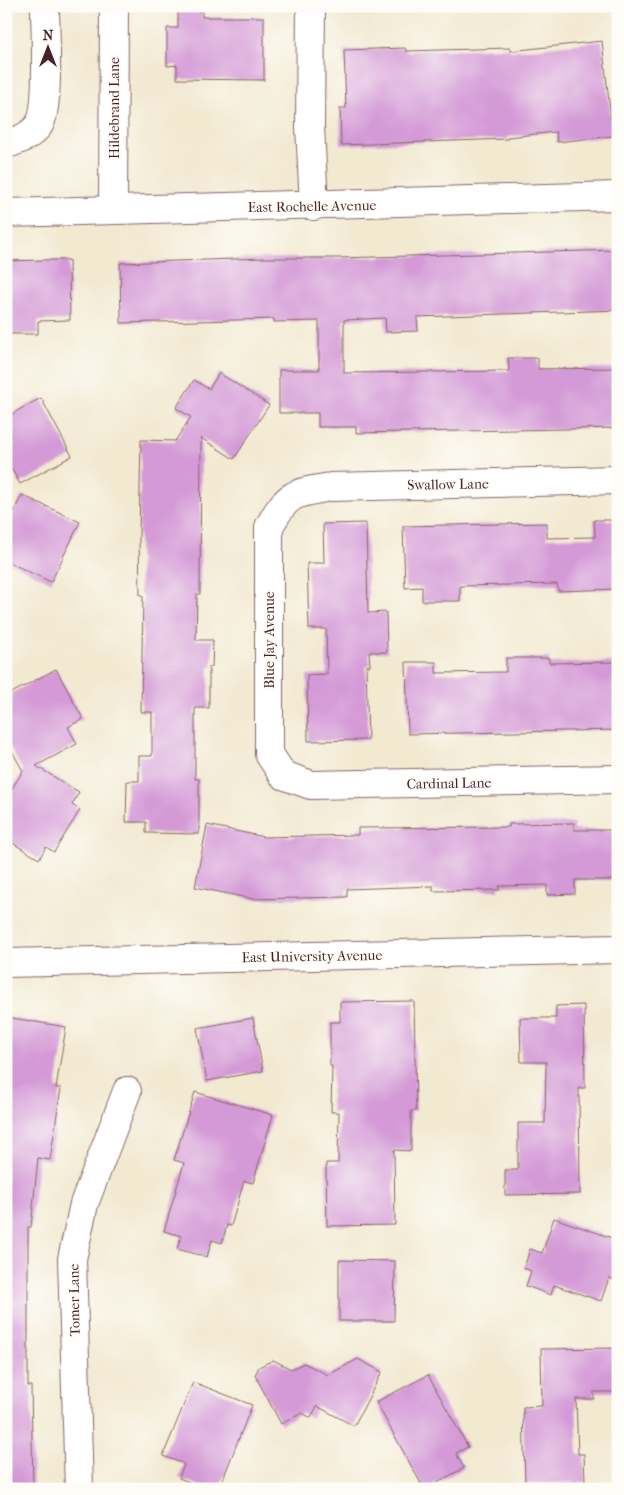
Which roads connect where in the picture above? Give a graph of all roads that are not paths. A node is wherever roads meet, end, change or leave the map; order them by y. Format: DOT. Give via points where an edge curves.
graph roads {
  1 [pos="44,6"];
  2 [pos="114,6"];
  3 [pos="311,6"];
  4 [pos="324,6"];
  5 [pos="6,144"];
  6 [pos="618,196"];
  7 [pos="314,206"];
  8 [pos="114,210"];
  9 [pos="6,213"];
  10 [pos="618,480"];
  11 [pos="282,504"];
  12 [pos="283,775"];
  13 [pos="618,780"];
  14 [pos="618,949"];
  15 [pos="6,963"];
  16 [pos="127,1091"];
  17 [pos="79,1489"];
  1 -- 5 [label="street" via="44,104 39,125 22,140"];
  2 -- 8 [label="street, Hildebrand Lane"];
  3 -- 4 [label="street"];
  3 -- 7 [label="street" via="310,126"];
  6 -- 7 [label="street, East Rochelle Avenue"];
  7 -- 8 [label="street, East Rochelle Avenue"];
  8 -- 9 [label="street, East Rochelle Avenue"];
  10 -- 11 [label="street, Swallow Lane" via="331,486 303,491"];
  11 -- 12 [label="street, Blue Jay Avenue" via="269,527 270,754"];
  12 -- 13 [label="street, Cardinal Lane" via="311,785"];
  14 -- 15 [label="street, East University Avenue"];
  16 -- 17 [label="street, Tomer Lane" via="84,1204 72,1259"];
}
